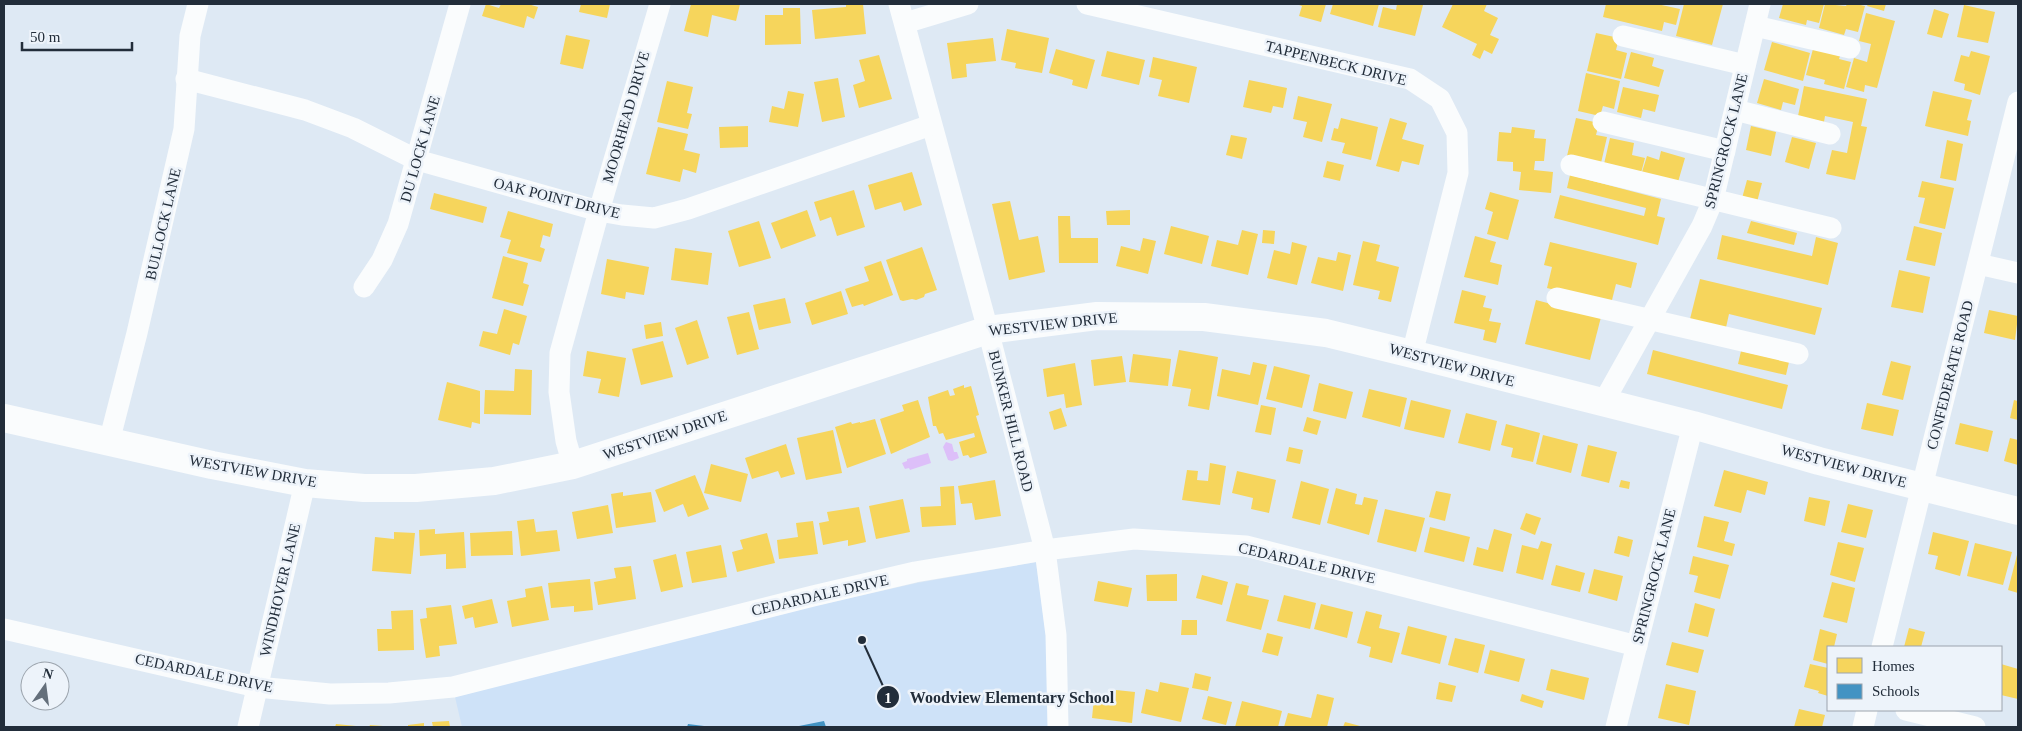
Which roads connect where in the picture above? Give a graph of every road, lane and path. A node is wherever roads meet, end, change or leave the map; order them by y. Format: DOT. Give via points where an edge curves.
graph roads {
  1 [pos="198,4"];
  2 [pos="460,4"];
  3 [pos="660,4"];
  4 [pos="968,4"];
  5 [pos="1087,4"];
  6 [pos="1760,4"];
  7 [pos="902,13"];
  8 [pos="1755,26"];
  9 [pos="1623,36"];
  10 [pos="1850,48"];
  11 [pos="1745,65"];
  12 [pos="186,79"];
  13 [pos="2018,102"];
  14 [pos="1735,110"];
  15 [pos="1603,122"];
  16 [pos="931,125"];
  17 [pos="1830,134"];
  18 [pos="1725,151"];
  19 [pos="417,160"];
  20 [pos="1571,164"];
  21 [pos="1714,200"];
  22 [pos="599,211"];
  23 [pos="1831,228"];
  24 [pos="1978,264"];
  25 [pos="2018,273"];
  26 [pos="364,287"];
  27 [pos="1558,298"];
  28 [pos="1648,320"];
  29 [pos="988,330"];
  30 [pos="1412,354"];
  31 [pos="1798,354"];
  32 [pos="1603,403"];
  33 [pos="4,418"];
  34 [pos="1693,425"];
  35 [pos="109,442"];
  36 [pos="573,464"];
  37 [pos="304,483"];
  38 [pos="1922,486"];
  39 [pos="2018,510"];
  40 [pos="1045,550"];
  41 [pos="4,629"];
  42 [pos="1637,646"];
  43 [pos="1882,646"];
  44 [pos="257,687"];
  45 [pos="1867,711"];
  46 [pos="1910,711"];
  47 [pos="248,727"];
  48 [pos="1058,727"];
  49 [pos="1616,727"];
  50 [pos="1863,727"];
  51 [pos="1975,727"];
  1 -- 12 [label="street, BULLOCK LANE" via="190,36"];
  2 -- 19 [label="street, DU LOCK LANE"];
  3 -- 22 [label="street, MOORHEAD DRIVE"];
  4 -- 7 [label="street"];
  5 -- 30 [label="street, TAPPENBECK DRIVE" via="1410,79 1440,99 1457,133 1458,173"];
  6 -- 8 [label="street, SPRINGROCK LANE"];
  7 -- 16 [label="street, BUNKER HILL ROAD"];
  8 -- 10 [label="street"];
  8 -- 11 [label="street, SPRINGROCK LANE"];
  9 -- 11 [label="street"];
  11 -- 14 [label="street, SPRINGROCK LANE"];
  12 -- 19 [label="street, OAK POINT DRIVE" via="305,110 354,128"];
  12 -- 35 [label="street, BULLOCK LANE" via="182,139"];
  13 -- 24 [label="street, CONFEDERATE ROAD"];
  14 -- 17 [label="street"];
  14 -- 18 [label="street, SPRINGROCK LANE"];
  15 -- 18 [label="street"];
  16 -- 22 [label="street, OAK POINT DRIVE" via="688,210 654,218"];
  16 -- 29 [label="street, BUNKER HILL ROAD"];
  18 -- 21 [label="street, SPRINGROCK LANE"];
  19 -- 22 [label="street, OAK POINT DRIVE"];
  19 -- 26 [label="street, DU LOCK LANE" via="390,245"];
  20 -- 21 [label="street"];
  21 -- 23 [label="street"];
  21 -- 28 [label="street, SPRINGROCK LANE"];
  22 -- 36 [label="street, MOORHEAD DRIVE" via="560,353 559,392 566,442"];
  24 -- 25 [label="street"];
  24 -- 38 [label="street, CONFEDERATE ROAD"];
  27 -- 28 [label="street"];
  28 -- 31 [label="street" via="1674,323"];
  28 -- 32 [label="street, SPRINGROCK LANE"];
  29 -- 30 [label="main road, WESTVIEW DRIVE" via="1097,316 1204,317 1326,333"];
  29 -- 36 [label="main road, WESTVIEW DRIVE"];
  29 -- 40 [label="street, BUNKER HILL ROAD"];
  30 -- 32 [label="main road, WESTVIEW DRIVE"];
  32 -- 34 [label="main road, WESTVIEW DRIVE"];
  33 -- 35 [label="main road, WESTVIEW DRIVE"];
  34 -- 38 [label="main road, WESTVIEW DRIVE"];
  34 -- 42 [label="street, SPRINGROCK LANE"];
  35 -- 37 [label="main road, WESTVIEW DRIVE"];
  36 -- 37 [label="main road, WESTVIEW DRIVE" via="494,481 416,488"];
  37 -- 44 [label="street, WINDHOVER LANE"];
  38 -- 39 [label="main road, WESTVIEW DRIVE"];
  38 -- 43 [label="street, CONFEDERATE ROAD"];
  40 -- 42 [label="street, CEDARDALE DRIVE" via="1134,539 1246,546"];
  40 -- 44 [label="street, CEDARDALE DRIVE" via="906,574 453,687 330,694"];
  40 -- 48 [label="street, BUNKER HILL ROAD" via="1056,635"];
  41 -- 44 [label="street, CEDARDALE DRIVE"];
  42 -- 49 [label="street, SPRINGROCK LANE"];
  44 -- 47 [label="street, WINDHOVER LANE"];
  45 -- 50 [label="street"];
  46 -- 51 [label="street"];
}
